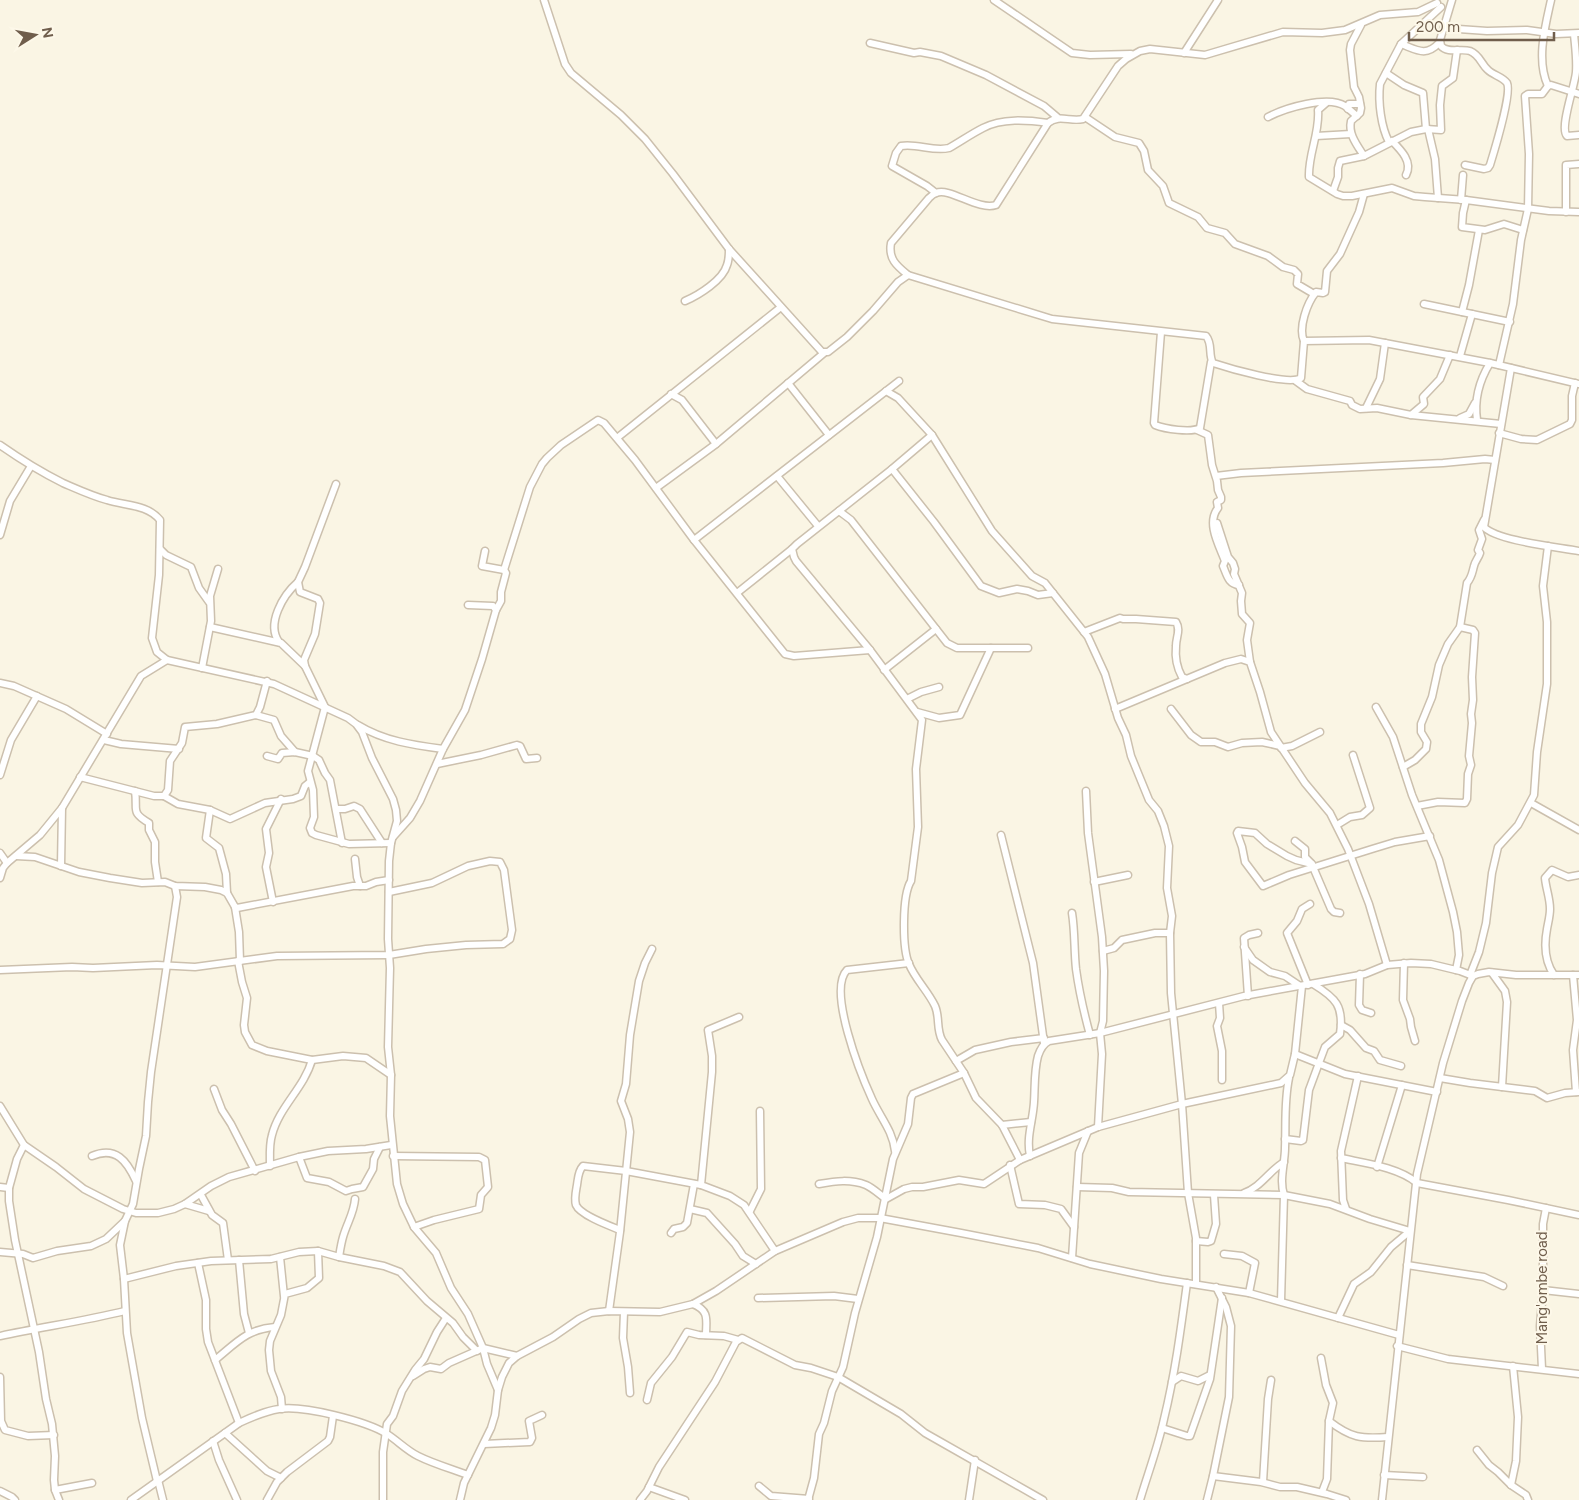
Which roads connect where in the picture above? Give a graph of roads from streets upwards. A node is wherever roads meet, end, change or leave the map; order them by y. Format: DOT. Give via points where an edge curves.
graph roads {
  1 [pos="544,0"];
  2 [pos="994,0"];
  3 [pos="1218,0"];
  4 [pos="1452,0"];
  5 [pos="1551,0"];
  6 [pos="1361,25"];
  7 [pos="1444,28"];
  8 [pos="1544,33"];
  9 [pos="1576,33"];
  10 [pos="1439,43"];
  11 [pos="870,44"];
  12 [pos="1401,44"];
  13 [pos="1457,50"];
  14 [pos="1134,53"];
  15 [pos="1184,53"];
  16 [pos="1386,73"];
  17 [pos="1548,86"];
  18 [pos="1576,92"];
  19 [pos="1326,103"];
  20 [pos="1360,104"];
  21 [pos="1348,109"];
  22 [pos="1358,116"];
  23 [pos="1057,117"];
  24 [pos="1085,117"];
  25 [pos="1268,117"];
  26 [pos="1048,123"];
  27 [pos="1427,129"];
  28 [pos="1351,134"];
  29 [pos="1579,135"];
  30 [pos="1316,136"];
  31 [pos="1390,142"];
  32 [pos="1364,156"];
  33 [pos="1579,164"];
  34 [pos="1465,165"];
  35 [pos="1463,175"];
  36 [pos="1406,176"];
  37 [pos="1333,191"];
  38 [pos="936,193"];
  39 [pos="1364,194"];
  40 [pos="1438,198"];
  41 [pos="1464,200"];
  42 [pos="1528,209"];
  43 [pos="1566,212"];
  44 [pos="1579,212"];
  45 [pos="1479,230"];
  46 [pos="1523,230"];
  47 [pos="729,249"];
  48 [pos="908,275"];
  49 [pos="1314,294"];
  50 [pos="685,300"];
  51 [pos="1424,304"];
  52 [pos="781,307"];
  53 [pos="1462,312"];
  54 [pos="1472,314"];
  55 [pos="1510,322"];
  56 [pos="1161,332"];
  57 [pos="1304,341"];
  58 [pos="1385,344"];
  59 [pos="824,353"];
  60 [pos="1450,355"];
  61 [pos="1460,356"];
  62 [pos="1211,362"];
  63 [pos="1490,362"];
  64 [pos="1499,365"];
  65 [pos="1511,368"];
  66 [pos="899,381"];
  67 [pos="1296,381"];
  68 [pos="788,383"];
  69 [pos="1577,383"];
  70 [pos="886,391"];
  71 [pos="671,394"];
  72 [pos="1475,402"];
  73 [pos="1366,408"];
  74 [pos="1411,415"];
  75 [pos="1458,419"];
  76 [pos="1477,420"];
  77 [pos="1501,424"];
  78 [pos="1198,430"];
  79 [pos="1500,433"];
  80 [pos="829,435"];
  81 [pos="932,435"];
  82 [pos="617,438"];
  83 [pos="716,444"];
  84 [pos="0,445"];
  85 [pos="1495,460"];
  86 [pos="31,466"];
  87 [pos="892,469"];
  88 [pos="778,476"];
  89 [pos="1216,476"];
  90 [pos="336,484"];
  91 [pos="656,488"];
  92 [pos="839,511"];
  93 [pos="1484,520"];
  94 [pos="818,526"];
  95 [pos="0,535"];
  96 [pos="694,540"];
  97 [pos="1548,546"];
  98 [pos="792,549"];
  99 [pos="160,550"];
  100 [pos="485,551"];
  101 [pos="1579,552"];
  102 [pos="218,569"];
  103 [pos="504,570"];
  104 [pos="298,582"];
  105 [pos="737,593"];
  106 [pos="1053,593"];
  107 [pos="209,602"];
  108 [pos="468,606"];
  109 [pos="496,610"];
  110 [pos="210,627"];
  111 [pos="1460,627"];
  112 [pos="936,629"];
  113 [pos="1084,632"];
  114 [pos="279,642"];
  115 [pos="991,648"];
  116 [pos="1028,648"];
  117 [pos="870,650"];
  118 [pos="167,660"];
  119 [pos="1250,662"];
  120 [pos="305,666"];
  121 [pos="202,668"];
  122 [pos="884,670"];
  123 [pos="1187,678"];
  124 [pos="267,682"];
  125 [pos="0,683"];
  126 [pos="939,688"];
  127 [pos="38,696"];
  128 [pos="907,699"];
  129 [pos="325,707"];
  130 [pos="1376,707"];
  131 [pos="1115,709"];
  132 [pos="1170,709"];
  133 [pos="917,712"];
  134 [pos="256,715"];
  135 [pos="356,724"];
  136 [pos="1320,732"];
  137 [pos="106,737"];
  138 [pos="1281,747"];
  139 [pos="179,749"];
  140 [pos="443,749"];
  141 [pos="295,752"];
  142 [pos="1353,755"];
  143 [pos="267,756"];
  144 [pos="313,756"];
  145 [pos="537,758"];
  146 [pos="437,764"];
  147 [pos="1403,767"];
  148 [pos="0,775"];
  149 [pos="80,777"];
  150 [pos="310,782"];
  151 [pos="135,791"];
  152 [pos="1086,791"];
  153 [pos="164,796"];
  154 [pos="281,799"];
  155 [pos="1531,803"];
  156 [pos="1417,806"];
  157 [pos="62,808"];
  158 [pos="210,810"];
  159 [pos="336,810"];
  160 [pos="1338,825"];
  161 [pos="1579,830"];
  162 [pos="1001,835"];
  163 [pos="1430,836"];
  164 [pos="392,841"];
  165 [pos="1295,841"];
  166 [pos="342,842"];
  167 [pos="382,843"];
  168 [pos="0,853"];
  169 [pos="16,856"];
  170 [pos="1351,856"];
  171 [pos="355,860"];
  172 [pos="7,863"];
  173 [pos="61,866"];
  174 [pos="1314,866"];
  175 [pos="1128,875"];
  176 [pos="1579,875"];
  177 [pos="0,878"];
  178 [pos="389,880"];
  179 [pos="158,882"];
  180 [pos="1094,882"];
  181 [pos="175,886"];
  182 [pos="360,886"];
  183 [pos="389,892"];
  184 [pos="227,893"];
  185 [pos="273,902"];
  186 [pos="1310,904"];
  187 [pos="235,907"];
  188 [pos="1072,913"];
  189 [pos="1340,913"];
  190 [pos="1170,933"];
  191 [pos="1258,933"];
  192 [pos="1244,946"];
  193 [pos="652,949"];
  194 [pos="1103,951"];
  195 [pos="389,955"];
  196 [pos="239,961"];
  197 [pos="909,963"];
  198 [pos="1404,963"];
  199 [pos="1387,964"];
  200 [pos="168,965"];
  201 [pos="0,970"];
  202 [pos="1456,970"];
  203 [pos="1492,972"];
  204 [pos="1360,974"];
  205 [pos="1554,975"];
  206 [pos="1576,975"];
  207 [pos="1471,976"];
  208 [pos="1306,985"];
  209 [pos="1248,996"];
  210 [pos="1219,1002"];
  211 [pos="1371,1013"];
  212 [pos="1174,1015"];
  213 [pos="739,1017"];
  214 [pos="1341,1025"];
  215 [pos="1100,1034"];
  216 [pos="1090,1035"];
  217 [pos="1044,1041"];
  218 [pos="1415,1042"];
  219 [pos="1294,1054"];
  220 [pos="312,1060"];
  221 [pos="956,1061"];
  222 [pos="1318,1062"];
  223 [pos="1401,1066"];
  224 [pos="964,1073"];
  225 [pos="391,1076"];
  226 [pos="1358,1076"];
  227 [pos="1289,1077"];
  228 [pos="1440,1078"];
  229 [pos="1222,1080"];
  230 [pos="1402,1084"];
  231 [pos="1502,1087"];
  232 [pos="214,1089"];
  233 [pos="1437,1092"];
  234 [pos="1578,1092"];
  235 [pos="1182,1104"];
  236 [pos="0,1106"];
  237 [pos="760,1111"];
  238 [pos="1031,1122"];
  239 [pos="1002,1125"];
  240 [pos="1098,1127"];
  241 [pos="1088,1131"];
  242 [pos="1285,1139"];
  243 [pos="392,1145"];
  244 [pos="24,1146"];
  245 [pos="380,1147"];
  246 [pos="895,1153"];
  247 [pos="92,1156"];
  248 [pos="393,1156"];
  249 [pos="1030,1156"];
  250 [pos="299,1158"];
  251 [pos="1341,1158"];
  252 [pos="1020,1160"];
  253 [pos="1284,1162"];
  254 [pos="1010,1165"];
  255 [pos="270,1166"];
  256 [pos="1378,1166"];
  257 [pos="255,1171"];
  258 [pos="626,1171"];
  259 [pos="136,1182"];
  260 [pos="1417,1183"];
  261 [pos="697,1184"];
  262 [pos="819,1184"];
  263 [pos="0,1187"];
  264 [pos="1078,1187"];
  265 [pos="9,1188"];
  266 [pos="1188,1193"];
  267 [pos="1214,1194"];
  268 [pos="201,1195"];
  269 [pos="1241,1195"];
  270 [pos="1284,1195"];
  271 [pos="355,1198"];
  272 [pos="886,1199"];
  273 [pos="185,1204"];
  274 [pos="1546,1208"];
  275 [pos="690,1209"];
  276 [pos="1346,1209"];
  277 [pos="209,1211"];
  278 [pos="750,1211"];
  279 [pos="130,1212"];
  280 [pos="1579,1215"];
  281 [pos="880,1218"];
  282 [pos="125,1220"];
  283 [pos="414,1227"];
  284 [pos="1074,1227"];
  285 [pos="620,1230"];
  286 [pos="1410,1231"];
  287 [pos="671,1233"];
  288 [pos="1196,1241"];
  289 [pos="318,1251"];
  290 [pos="775,1251"];
  291 [pos="0,1252"];
  292 [pos="19,1254"];
  293 [pos="1224,1254"];
  294 [pos="280,1257"];
  295 [pos="339,1257"];
  296 [pos="1072,1258"];
  297 [pos="228,1260"];
  298 [pos="239,1260"];
  299 [pos="198,1263"];
  300 [pos="756,1264"];
  301 [pos="1407,1265"];
  302 [pos="124,1279"];
  303 [pos="1187,1283"];
  304 [pos="1196,1284"];
  305 [pos="1504,1286"];
  306 [pos="1216,1287"];
  307 [pos="1543,1290"];
  308 [pos="1249,1293"];
  309 [pos="1579,1294"];
  310 [pos="284,1296"];
  311 [pos="1222,1297"];
  312 [pos="758,1298"];
  313 [pos="858,1299"];
  314 [pos="1281,1301"];
  315 [pos="694,1304"];
  316 [pos="125,1310"];
  317 [pos="609,1311"];
  318 [pos="624,1312"];
  319 [pos="446,1318"];
  320 [pos="1338,1318"];
  321 [pos="276,1327"];
  322 [pos="34,1329"];
  323 [pos="249,1333"];
  324 [pos="706,1335"];
  325 [pos="1400,1335"];
  326 [pos="0,1337"];
  327 [pos="738,1340"];
  328 [pos="1398,1346"];
  329 [pos="480,1349"];
  330 [pos="517,1356"];
  331 [pos="1321,1358"];
  332 [pos="215,1360"];
  333 [pos="1512,1366"];
  334 [pos="1542,1369"];
  335 [pos="1579,1374"];
  336 [pos="1210,1375"];
  337 [pos="0,1377"];
  338 [pos="838,1377"];
  339 [pos="410,1378"];
  340 [pos="1271,1380"];
  341 [pos="1172,1382"];
  342 [pos="498,1390"];
  343 [pos="630,1393"];
  344 [pos="647,1400"];
  345 [pos="282,1409"];
  346 [pos="542,1415"];
  347 [pos="334,1416"];
  348 [pos="1329,1421"];
  349 [pos="239,1423"];
  350 [pos="1162,1428"];
  351 [pos="225,1433"];
  352 [pos="385,1433"];
  353 [pos="54,1435"];
  354 [pos="1388,1437"];
  355 [pos="213,1441"];
  356 [pos="484,1444"];
  357 [pos="1477,1450"];
  358 [pos="975,1460"];
  359 [pos="468,1475"];
  360 [pos="1384,1475"];
  361 [pos="1214,1476"];
  362 [pos="1423,1477"];
  363 [pos="281,1478"];
  364 [pos="158,1481"];
  365 [pos="1263,1482"];
  366 [pos="92,1483"];
  367 [pos="1511,1485"];
  368 [pos="759,1486"];
  369 [pos="649,1487"];
  370 [pos="55,1490"];
  371 [pos="0,1491"];
  372 [pos="1028,1492"];
  373 [pos="1322,1492"];
  374 [pos="808,1499"];
  375 [pos="16,1500"];
  376 [pos="58,1500"];
  377 [pos="131,1500"];
  378 [pos="163,1500"];
  379 [pos="238,1500"];
  380 [pos="267,1500"];
  381 [pos="383,1500"];
  382 [pos="460,1500"];
  383 [pos="640,1500"];
  384 [pos="685,1500"];
  385 [pos="969,1500"];
  386 [pos="1026,1500"];
  387 [pos="1043,1500"];
  388 [pos="1140,1500"];
  389 [pos="1207,1500"];
  390 [pos="1346,1500"];
  391 [pos="1382,1500"];
  392 [pos="1528,1500"];
  1 -- 47 [label="street" via="565,64 571,73 645,139"];
  2 -- 14 [label="street" via="1072,54"];
  3 -- 15 [label="street"];
  4 -- 7 [label="street"];
  5 -- 8 [label="street"];
  6 -- 12 [label="street" via="1380,15 1418,12 1439,5"];
  6 -- 15 [label="street" via="1322,33 1283,32 1205,55"];
  6 -- 20 [label="street" via="1350,50 1354,87"];
  7 -- 8 [label="street"];
  7 -- 10 [label="street"];
  8 -- 9 [label="street"];
  8 -- 17 [label="street" via="1543,65"];
  9 -- 18 [label="street"];
  10 -- 12 [label="street" via="1433,50 1425,52"];
  10 -- 13 [label="street" via="1442,49"];
  11 -- 23 [label="street" via="941,56 986,75 1040,104"];
  12 -- 16 [label="street"];
  13 -- 27 [label="street" via="1453,78 1443,84 1441,93 1441,128"];
  13 -- 34 [label="street" via="1470,51 1478,56 1487,69 1504,80 1508,87 1490,165 1484,169"];
  14 -- 15 [label="street" via="1150,49"];
  14 -- 24 [label="street" via="1114,71"];
  16 -- 27 [label="street" via="1404,86 1423,93"];
  16 -- 31 [label="street" via="1380,91 1384,126"];
  17 -- 18 [label="street"];
  17 -- 42 [label="street" via="1542,94 1525,96"];
  18 -- 29 [label="street" via="1566,115 1564,131 1567,136"];
  19 -- 21 [label="street" via="1343,105"];
  19 -- 25 [label="street" via="1305,104"];
  19 -- 30 [label="street" via="1318,110"];
  20 -- 21 [label="street" via="1349,104"];
  20 -- 22 [label="street"];
  21 -- 22 [label="street"];
  22 -- 28 [label="street" via="1351,121"];
  23 -- 24 [label="street" via="1075,120"];
  23 -- 26 [label="street"];
  24 -- 49 [label="street" via="1118,138 1139,144 1148,170 1163,186 1169,203 1198,217 1207,228 1225,233 1242,248 1268,256 1283,267 1294,270 1298,274 1297,284"];
  26 -- 38 [label="street" via="996,205 983,205"];
  26 -- 38 [label="street" via="1017,120 990,125 943,149 901,146 892,166"];
  27 -- 31 [label="street"];
  27 -- 40 [label="street" via="1436,164"];
  28 -- 30 [label="street"];
  28 -- 32 [label="street"];
  30 -- 37 [label="street" via="1310,155 1309,178"];
  31 -- 32 [label="street"];
  31 -- 36 [label="street" via="1401,150 1409,170"];
  32 -- 37 [label="street" via="1339,162"];
  33 -- 43 [label="street" via="1566,165"];
  35 -- 41 [label="street"];
  37 -- 39 [label="street" via="1343,196"];
  38 -- 48 [label="street" via="891,243 891,257"];
  39 -- 40 [label="street" via="1392,188 1414,196"];
  39 -- 49 [label="street" via="1338,258 1327,272 1325,292"];
  40 -- 41 [label="street"];
  41 -- 42 [label="street"];
  41 -- 45 [label="street" via="1462,227"];
  42 -- 43 [label="street"];
  42 -- 46 [label="street"];
  43 -- 44 [label="street"];
  45 -- 46 [label="street" via="1501,224"];
  45 -- 53 [label="street"];
  46 -- 55 [label="street"];
  47 -- 50 [label="street" via="725,271 699,294"];
  47 -- 52 [label="street"];
  48 -- 56 [label="street" via="1052,319"];
  48 -- 59 [label="street" via="847,337"];
  49 -- 57 [label="street" via="1305,319"];
  51 -- 53 [label="street"];
  52 -- 59 [label="street"];
  52 -- 71 [label="street"];
  53 -- 54 [label="street"];
  54 -- 55 [label="street"];
  54 -- 61 [label="street"];
  55 -- 64 [label="street"];
  56 -- 62 [label="street" via="1206,336 1210,341"];
  56 -- 78 [label="street" via="1154,423"];
  57 -- 58 [label="street" via="1349,339"];
  57 -- 67 [label="street" via="1302,376"];
  58 -- 60 [label="street"];
  58 -- 73 [label="street" via="1380,379"];
  59 -- 68 [label="street"];
  60 -- 61 [label="street"];
  60 -- 74 [label="street" via="1440,379 1424,396 1424,404"];
  61 -- 63 [label="street"];
  62 -- 67 [label="street" via="1250,374"];
  62 -- 78 [label="street"];
  63 -- 64 [label="street"];
  63 -- 72 [label="street"];
  64 -- 65 [label="street"];
  65 -- 69 [label="street"];
  65 -- 77 [label="street"];
  66 -- 70 [label="street"];
  67 -- 73 [label="street" via="1307,389 1347,400 1360,409"];
  68 -- 80 [label="street"];
  68 -- 83 [label="street"];
  69 -- 79 [label="street" via="1572,396 1570,424 1537,440"];
  70 -- 80 [label="street"];
  70 -- 81 [label="street" via="898,398"];
  71 -- 82 [label="street"];
  71 -- 83 [label="street" via="682,400"];
  72 -- 75 [label="street" via="1469,414"];
  72 -- 76 [label="street"];
  73 -- 74 [label="street"];
  74 -- 75 [label="street"];
  75 -- 76 [label="street"];
  76 -- 77 [label="street"];
  77 -- 79 [label="street"];
  78 -- 89 [label="street" via="1208,435"];
  79 -- 85 [label="street"];
  80 -- 88 [label="street"];
  81 -- 87 [label="street"];
  81 -- 106 [label="street" via="992,531 1016,560"];
  82 -- 91 [label="street"];
  82 -- 103 [label="street" via="604,423 597,421 547,458 530,487"];
  83 -- 91 [label="street"];
  84 -- 86 [label="street"];
  85 -- 89 [label="street"];
  85 -- 93 [label="street"];
  86 -- 95 [label="street" via="7,508"];
  86 -- 99 [label="street" via="106,500 144,508 160,520"];
  87 -- 92 [label="street"];
  87 -- 106 [label="street" via="981,586 999,593 1017,589 1038,595"];
  88 -- 94 [label="street"];
  88 -- 96 [label="street"];
  89 -- 119 [label="street" via="1222,498 1217,502 1214,515 1242,593 1242,614 1250,623 1247,639"];
  90 -- 104 [label="street"];
  91 -- 96 [label="street"];
  92 -- 94 [label="street"];
  92 -- 112 [label="street" via="850,520"];
  93 -- 97 [label="street" via="1484,527 1491,532"];
  93 -- 111 [label="street" via="1479,530 1482,538 1480,553 1467,583"];
  94 -- 98 [label="street"];
  96 -- 105 [label="street"];
  97 -- 101 [label="street"];
  97 -- 155 [label="street" via="1543,586 1547,622 1547,684"];
  98 -- 105 [label="street"];
  98 -- 117 [label="street" via="796,561"];
  99 -- 107 [label="street" via="191,567"];
  99 -- 118 [label="street" via="152,638 157,652"];
  100 -- 103 [label="street" via="482,566"];
  102 -- 107 [label="street"];
  103 -- 109 [label="street" via="501,601"];
  104 -- 114 [label="street" via="285,595 275,620 274,632"];
  104 -- 120 [label="street" via="300,592 318,599 320,603"];
  105 -- 117 [label="street" via="787,656"];
  106 -- 113 [label="street"];
  107 -- 110 [label="street"];
  108 -- 109 [label="street" via="491,605"];
  109 -- 140 [label="street" via="465,710"];
  110 -- 114 [label="street"];
  110 -- 121 [label="street"];
  111 -- 147 [label="street" via="1438,665 1432,697 1422,720 1421,732 1426,740 1426,749"];
  111 -- 156 [label="street" via="1473,630 1474,634 1471,765 1467,800 1460,804 1438,802"];
  112 -- 115 [label="street" via="947,644 957,648"];
  112 -- 122 [label="street"];
  113 -- 123 [label="street" via="1120,618 1176,622 1179,629 1176,645 1178,666 1182,676"];
  113 -- 131 [label="street" via="1103,669"];
  114 -- 120 [label="street"];
  115 -- 116 [label="street"];
  115 -- 133 [label="street" via="960,715 939,718"];
  117 -- 122 [label="street"];
  118 -- 121 [label="street"];
  118 -- 137 [label="street" via="141,676"];
  119 -- 123 [label="street" via="1237,659"];
  119 -- 138 [label="street" via="1270,732"];
  120 -- 129 [label="street"];
  121 -- 124 [label="street"];
  122 -- 128 [label="street"];
  123 -- 131 [label="street"];
  124 -- 129 [label="street" via="292,690"];
  124 -- 134 [label="street"];
  125 -- 127 [label="street"];
  126 -- 128 [label="street"];
  127 -- 137 [label="street" via="66,708"];
  127 -- 148 [label="street" via="11,740"];
  128 -- 133 [label="street"];
  129 -- 135 [label="street"];
  129 -- 144 [label="street"];
  130 -- 147 [label="street" via="1393,737"];
  131 -- 190 [label="street" via="1149,800 1164,824 1169,844"];
  132 -- 138 [label="street" via="1201,742 1216,742 1228,747 1260,742"];
  133 -- 197 [label="street" via="922,723 916,769 918,827 905,903"];
  134 -- 139 [label="street" via="185,727"];
  134 -- 141 [label="street" via="274,720 281,736"];
  135 -- 140 [label="street" via="392,741"];
  135 -- 164 [label="street" via="396,810"];
  136 -- 138 [label="street" via="1301,742"];
  137 -- 139 [label="street" via="121,744"];
  137 -- 149 [label="street"];
  138 -- 160 [label="street"];
  139 -- 153 [label="street" via="170,761 168,790"];
  140 -- 146 [label="street"];
  141 -- 143 [label="street" via="282,753 278,759"];
  141 -- 144 [label="street"];
  142 -- 160 [label="street" via="1370,808"];
  144 -- 150 [label="street" via="308,771"];
  144 -- 159 [label="street" via="330,779"];
  145 -- 146 [label="street" via="526,759 517,745"];
  146 -- 164 [label="street" via="415,808"];
  147 -- 156 [label="street"];
  149 -- 151 [label="street"];
  149 -- 157 [label="street"];
  150 -- 154 [label="street" via="301,796"];
  150 -- 166 [label="street" via="314,817 310,830 316,835"];
  151 -- 153 [label="street"];
  151 -- 179 [label="street" via="136,811 142,820 150,823 149,830 156,842"];
  152 -- 180 [label="street"];
  153 -- 158 [label="street" via="178,804"];
  154 -- 158 [label="street" via="265,802 230,819"];
  154 -- 185 [label="street" via="266,830 269,854 266,864"];
  155 -- 161 [label="street"];
  155 -- 207 [label="street" via="1518,826 1498,847 1486,923"];
  156 -- 163 [label="street"];
  157 -- 169 [label="street" via="40,835"];
  157 -- 173 [label="street"];
  158 -- 184 [label="street" via="206,838 219,848"];
  159 -- 166 [label="street"];
  159 -- 167 [label="street" via="354,806 360,809"];
  160 -- 170 [label="street"];
  162 -- 217 [label="street" via="1033,963"];
  163 -- 170 [label="street" via="1396,842"];
  163 -- 202 [label="street" via="1454,917 1459,952"];
  164 -- 167 [label="street"];
  164 -- 178 [label="street"];
  165 -- 174 [label="street" via="1305,850 1306,857"];
  166 -- 167 [label="street" via="358,845"];
  168 -- 172 [label="street"];
  169 -- 172 [label="street"];
  169 -- 173 [label="street" via="35,857"];
  170 -- 174 [label="street"];
  170 -- 199 [label="street"];
  171 -- 182 [label="street"];
  172 -- 177 [label="street"];
  173 -- 179 [label="street" via="110,878"];
  174 -- 174 [label="street" via="1263,886 1245,862 1237,832 1255,833 1287,856"];
  174 -- 189 [label="street" via="1331,909"];
  175 -- 180 [label="street"];
  176 -- 205 [label="street" via="1568,877 1552,870 1545,878 1550,912 1546,959"];
  178 -- 182 [label="street"];
  178 -- 183 [label="street"];
  179 -- 181 [label="street"];
  180 -- 194 [label="street"];
  181 -- 184 [label="street" via="205,887"];
  181 -- 200 [label="street" via="177,897"];
  182 -- 185 [label="street"];
  183 -- 195 [label="street"];
  183 -- 195 [label="street" via="432,883 468,866 500,862 504,870 512,930 510,939 503,944 466,945"];
  184 -- 187 [label="street"];
  185 -- 187 [label="street"];
  186 -- 208 [label="street" via="1302,909 1287,933"];
  187 -- 196 [label="street"];
  188 -- 216 [label="street" via="1076,968"];
  190 -- 194 [label="street" via="1122,940 1114,948"];
  190 -- 212 [label="street" via="1170,993"];
  191 -- 192 [label="street" via="1245,936"];
  192 -- 208 [label="street" via="1253,960 1271,973"];
  192 -- 209 [label="street"];
  193 -- 258 [label="street" via="639,981 621,1101 630,1126"];
  194 -- 215 [label="street"];
  195 -- 196 [label="street" via="283,955"];
  195 -- 225 [label="street" via="388,1047"];
  196 -- 200 [label="street" via="195,967"];
  196 -- 220 [label="street" via="248,1002 245,1032 252,1045 267,1052"];
  197 -- 221 [label="street" via="935,1006 940,1036"];
  197 -- 246 [label="street" via="847,970 840,987 846,1025 857,1062 872,1100 893,1138"];
  198 -- 199 [label="street"];
  198 -- 202 [label="street" via="1431,964"];
  198 -- 218 [label="street" via="1403,1000"];
  199 -- 204 [label="street"];
  200 -- 201 [label="street"];
  200 -- 259 [label="street" via="146,1136"];
  202 -- 207 [label="street"];
  203 -- 205 [label="street"];
  203 -- 207 [label="street"];
  203 -- 231 [label="street" via="1505,991 1507,1002"];
  204 -- 208 [label="street"];
  204 -- 211 [label="street" via="1359,1005"];
  205 -- 206 [label="street"];
  206 -- 234 [label="street" via="1573,1050"];
  207 -- 228 [label="street"];
  208 -- 209 [label="street"];
  208 -- 214 [label="street" via="1329,994 1337,1002"];
  208 -- 219 [label="street"];
  209 -- 210 [label="street"];
  210 -- 212 [label="street"];
  210 -- 229 [label="street" via="1217,1026 1222,1051"];
  212 -- 215 [label="street"];
  212 -- 235 [label="street"];
  213 -- 261 [label="street" via="708,1031 712,1072"];
  214 -- 222 [label="street" via="1340,1034 1325,1047"];
  214 -- 223 [label="street" via="1366,1048 1374,1051 1380,1060"];
  215 -- 216 [label="street"];
  215 -- 240 [label="street"];
  216 -- 217 [label="street"];
  217 -- 221 [label="street" via="1005,1043 973,1050"];
  217 -- 238 [label="street" via="1036,1068"];
  219 -- 222 [label="street"];
  219 -- 227 [label="street"];
  220 -- 225 [label="street" via="343,1056 366,1058"];
  220 -- 255 [label="street" via="272,1134"];
  221 -- 224 [label="street"];
  222 -- 226 [label="street" via="1337,1072"];
  222 -- 242 [label="street" via="1309,1090 1303,1140"];
  224 -- 239 [label="street" via="976,1098"];
  224 -- 246 [label="street" via="913,1094 908,1124"];
  225 -- 243 [label="street"];
  226 -- 230 [label="street"];
  226 -- 251 [label="street"];
  227 -- 235 [label="street" via="1272,1086"];
  227 -- 242 [label="street"];
  228 -- 231 [label="street"];
  228 -- 233 [label="street"];
  230 -- 233 [label="street"];
  230 -- 256 [label="street"];
  231 -- 234 [label="street" via="1535,1091 1547,1098"];
  232 -- 257 [label="street"];
  233 -- 260 [label="street"];
  235 -- 240 [label="street"];
  235 -- 266 [label="street"];
  236 -- 244 [label="street"];
  237 -- 278 [label="street" via="761,1189"];
  238 -- 239 [label="street"];
  238 -- 249 [label="street"];
  239 -- 252 [label="street"];
  240 -- 241 [label="street"];
  241 -- 249 [label="street"];
  241 -- 264 [label="street" via="1079,1150"];
  242 -- 253 [label="street"];
  243 -- 245 [label="street"];
  243 -- 248 [label="street"];
  244 -- 265 [label="street"];
  244 -- 279 [label="street" via="84,1189"];
  245 -- 250 [label="street" via="328,1151"];
  245 -- 250 [label="street" via="363,1187 346,1191 329,1182 307,1178"];
  246 -- 272 [label="street"];
  247 -- 259 [label="street" via="105,1153 121,1157"];
  248 -- 283 [label="street" via="400,1197"];
  248 -- 283 [label="street" via="479,1157 485,1160 488,1187 481,1196 479,1209"];
  249 -- 252 [label="street"];
  250 -- 255 [label="street"];
  251 -- 256 [label="street"];
  251 -- 276 [label="street"];
  252 -- 254 [label="street"];
  253 -- 269 [label="street" via="1254,1189"];
  253 -- 270 [label="street"];
  254 -- 272 [label="street" via="987,1183 960,1180 912,1187"];
  254 -- 284 [label="street" via="1018,1204 1061,1209"];
  255 -- 257 [label="street"];
  256 -- 260 [label="street"];
  257 -- 268 [label="street" via="230,1177"];
  258 -- 261 [label="street"];
  258 -- 285 [label="street"];
  258 -- 285 [label="street" via="583,1166 576,1190 578,1208"];
  259 -- 279 [label="street"];
  260 -- 274 [label="street"];
  260 -- 286 [label="street"];
  261 -- 275 [label="street"];
  261 -- 278 [label="street" via="730,1196"];
  262 -- 272 [label="street" via="845,1180 867,1185"];
  263 -- 265 [label="street"];
  264 -- 266 [label="street"];
  264 -- 284 [label="street"];
  265 -- 292 [label="street"];
  266 -- 267 [label="street"];
  266 -- 288 [label="street"];
  267 -- 269 [label="street"];
  267 -- 288 [label="street" via="1216,1216 1211,1241"];
  268 -- 273 [label="street"];
  268 -- 277 [label="street"];
  269 -- 270 [label="street"];
  270 -- 276 [label="street"];
  270 -- 314 [label="street"];
  271 -- 295 [label="street"];
  272 -- 281 [label="street"];
  273 -- 277 [label="street"];
  273 -- 279 [label="street" via="158,1213"];
  274 -- 280 [label="street"];
  274 -- 307 [label="street, Mang'ombe road"];
  275 -- 287 [label="street" via="687,1224"];
  275 -- 300 [label="street" via="707,1213 743,1256"];
  276 -- 286 [label="street"];
  277 -- 297 [label="street" via="223,1223"];
  278 -- 290 [label="street"];
  279 -- 282 [label="street"];
  281 -- 290 [label="street" via="843,1222"];
  281 -- 296 [label="street" via="1038,1248"];
  281 -- 313 [label="street" via="874,1251"];
  282 -- 292 [label="street" via="106,1239 91,1246 33,1258"];
  282 -- 302 [label="street" via="120,1245"];
  283 -- 329 [label="street" via="441,1263 451,1288 468,1314"];
  284 -- 296 [label="street"];
  285 -- 317 [label="street"];
  286 -- 301 [label="street"];
  286 -- 320 [label="street" via="1391,1247 1371,1272 1354,1284"];
  288 -- 304 [label="street"];
  289 -- 294 [label="street"];
  289 -- 295 [label="street"];
  289 -- 310 [label="street" via="318,1280 307,1288"];
  290 -- 300 [label="street"];
  291 -- 292 [label="street"];
  292 -- 322 [label="street"];
  293 -- 308 [label="street" via="1242,1256 1255,1262"];
  294 -- 298 [label="street"];
  294 -- 310 [label="street"];
  295 -- 319 [label="street" via="400,1272"];
  296 -- 303 [label="street"];
  297 -- 298 [label="street"];
  297 -- 299 [label="street"];
  298 -- 323 [label="street"];
  299 -- 302 [label="street"];
  299 -- 332 [label="street" via="206,1300 208,1342"];
  300 -- 315 [label="street"];
  301 -- 305 [label="street" via="1484,1277"];
  301 -- 325 [label="street"];
  302 -- 316 [label="street"];
  303 -- 304 [label="street"];
  303 -- 341 [label="street"];
  304 -- 306 [label="street"];
  306 -- 308 [label="street"];
  306 -- 311 [label="street"];
  307 -- 309 [label="street"];
  307 -- 334 [label="street, Mang'ombe road" via="1540,1326"];
  308 -- 314 [label="street"];
  310 -- 321 [label="street"];
  311 -- 336 [label="street"];
  311 -- 361 [label="street" via="1231,1326 1229,1397"];
  312 -- 313 [label="street" via="819,1296"];
  313 -- 338 [label="street"];
  314 -- 320 [label="street"];
  315 -- 318 [label="street" via="660,1312"];
  315 -- 324 [label="street" via="705,1311"];
  316 -- 322 [label="street"];
  316 -- 364 [label="street" via="142,1418"];
  317 -- 318 [label="street"];
  317 -- 330 [label="street" via="594,1312 579,1319"];
  318 -- 343 [label="street" via="623,1338"];
  319 -- 329 [label="street" via="463,1337"];
  319 -- 339 [label="street"];
  320 -- 325 [label="street"];
  321 -- 323 [label="street"];
  321 -- 345 [label="street" via="269,1346 270,1362"];
  322 -- 326 [label="street"];
  322 -- 353 [label="street"];
  323 -- 332 [label="street"];
  324 -- 327 [label="street"];
  324 -- 344 [label="street" via="686,1333 651,1383"];
  325 -- 328 [label="street"];
  327 -- 338 [label="street" via="746,1339 795,1365"];
  327 -- 369 [label="street" via="716,1382"];
  328 -- 333 [label="street" via="1448,1358"];
  328 -- 354 [label="street"];
  329 -- 330 [label="street"];
  329 -- 339 [label="street" via="439,1369 424,1369"];
  329 -- 342 [label="street"];
  330 -- 342 [label="street" via="507,1366"];
  331 -- 348 [label="street" via="1333,1401"];
  332 -- 349 [label="street"];
  333 -- 334 [label="street"];
  333 -- 367 [label="street" via="1517,1444"];
  334 -- 335 [label="street"];
  336 -- 341 [label="street" via="1198,1381 1181,1376"];
  336 -- 350 [label="street" via="1190,1436"];
  337 -- 353 [label="street" via="1,1421 5,1430 28,1436"];
  338 -- 358 [label="street" via="901,1414 925,1433"];
  338 -- 374 [label="street" via="819,1434"];
  339 -- 352 [label="street"];
  340 -- 365 [label="street"];
  341 -- 350 [label="street"];
  342 -- 356 [label="street" via="495,1416"];
  345 -- 347 [label="street"];
  345 -- 349 [label="street"];
  346 -- 356 [label="street" via="529,1422 530,1442"];
  347 -- 352 [label="street"];
  347 -- 363 [label="street" via="328,1440"];
  348 -- 354 [label="street" via="1353,1436 1368,1439"];
  348 -- 373 [label="street" via="1327,1479"];
  349 -- 351 [label="street"];
  350 -- 388 [label="street"];
  351 -- 355 [label="street"];
  351 -- 363 [label="street" via="267,1471"];
  352 -- 359 [label="street" via="418,1456"];
  352 -- 381 [label="street"];
  353 -- 370 [label="street"];
  354 -- 360 [label="street"];
  355 -- 364 [label="street"];
  355 -- 379 [label="street"];
  356 -- 359 [label="street"];
  357 -- 367 [label="street" via="1489,1466"];
  358 -- 372 [label="street"];
  358 -- 385 [label="street"];
  359 -- 382 [label="street"];
  360 -- 362 [label="street"];
  360 -- 391 [label="street"];
  361 -- 365 [label="street"];
  361 -- 389 [label="street"];
  363 -- 380 [label="street"];
  364 -- 377 [label="street"];
  364 -- 378 [label="street"];
  365 -- 373 [label="street"];
  366 -- 370 [label="street"];
  367 -- 392 [label="street"];
  368 -- 374 [label="street" via="770,1496"];
  369 -- 383 [label="street"];
  369 -- 384 [label="street"];
  370 -- 376 [label="street"];
  371 -- 375 [label="street"];
  372 -- 386 [label="street"];
  372 -- 387 [label="street"];
  373 -- 390 [label="street"];
}
